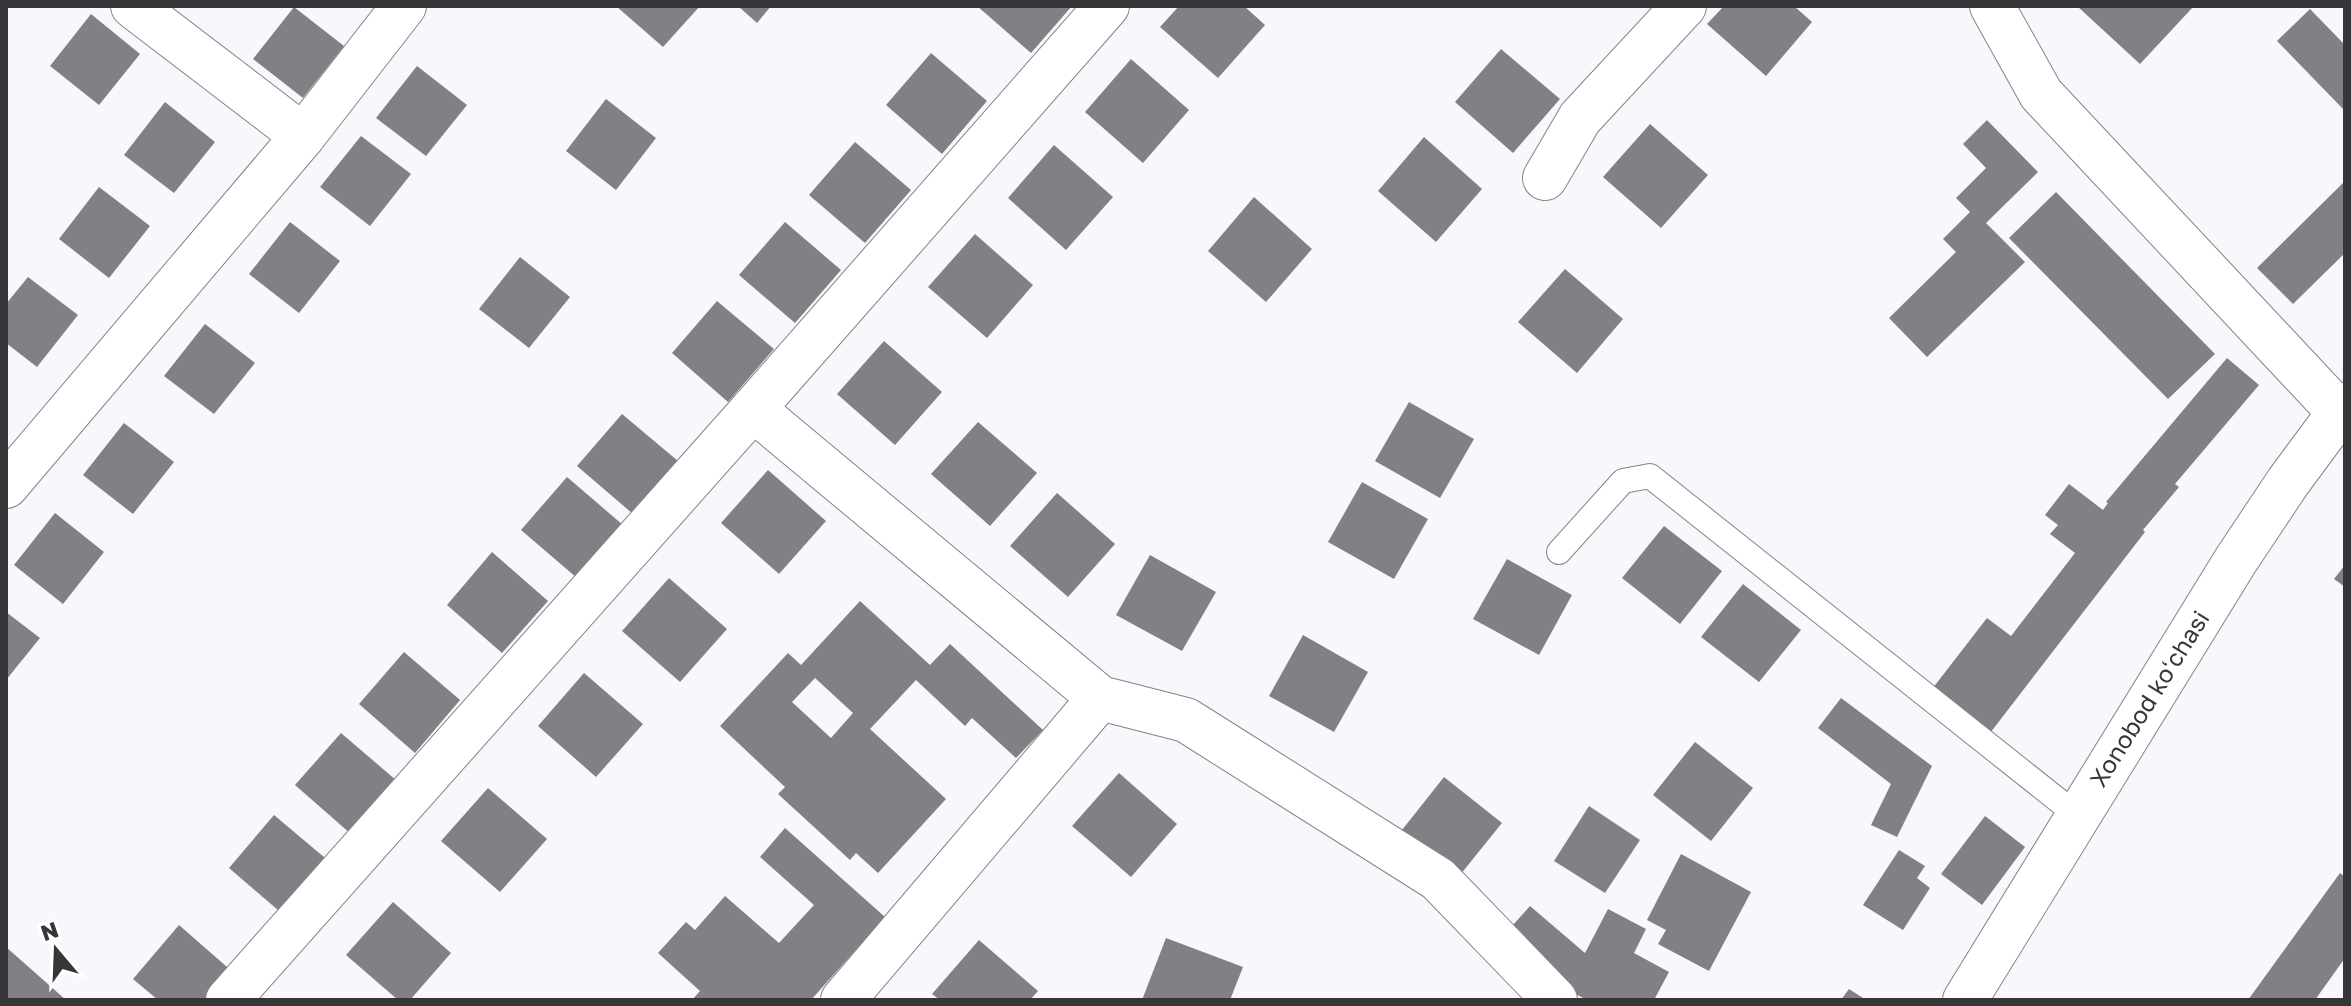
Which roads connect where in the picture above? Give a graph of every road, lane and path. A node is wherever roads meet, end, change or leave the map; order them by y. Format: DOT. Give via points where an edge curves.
graph roads {
  1 [pos="133,6"];
  2 [pos="404,6"];
  3 [pos="1107,6"];
  4 [pos="1684,6"];
  5 [pos="1992,6"];
  6 [pos="303,136"];
  7 [pos="1545,178"];
  8 [pos="2342,408"];
  9 [pos="753,409"];
  10 [pos="6,486"];
  11 [pos="1559,552"];
  12 [pos="1100,698"];
  13 [pos="2078,816"];
  14 [pos="228,1000"];
  15 [pos="843,1000"];
  16 [pos="1555,1000"];
  17 [pos="1965,1000"];
  1 -- 6 [label="street"];
  2 -- 6 [label="street"];
  3 -- 9 [label="street"];
  4 -- 7 [label="street" via="1580,118"];
  5 -- 8 [label="street" via="2041,94"];
  6 -- 10 [label="street"];
  8 -- 13 [label="street, Xonobod koʻchasi" via="2236,560"];
  9 -- 12 [label="street"];
  9 -- 14 [label="street"];
  11 -- 13 [label="lane" via="1623,481 1650,476"];
  12 -- 15 [label="street"];
  12 -- 16 [label="street" via="1186,720 1438,879"];
  13 -- 17 [label="street, Xonobod koʻchasi"];
}
